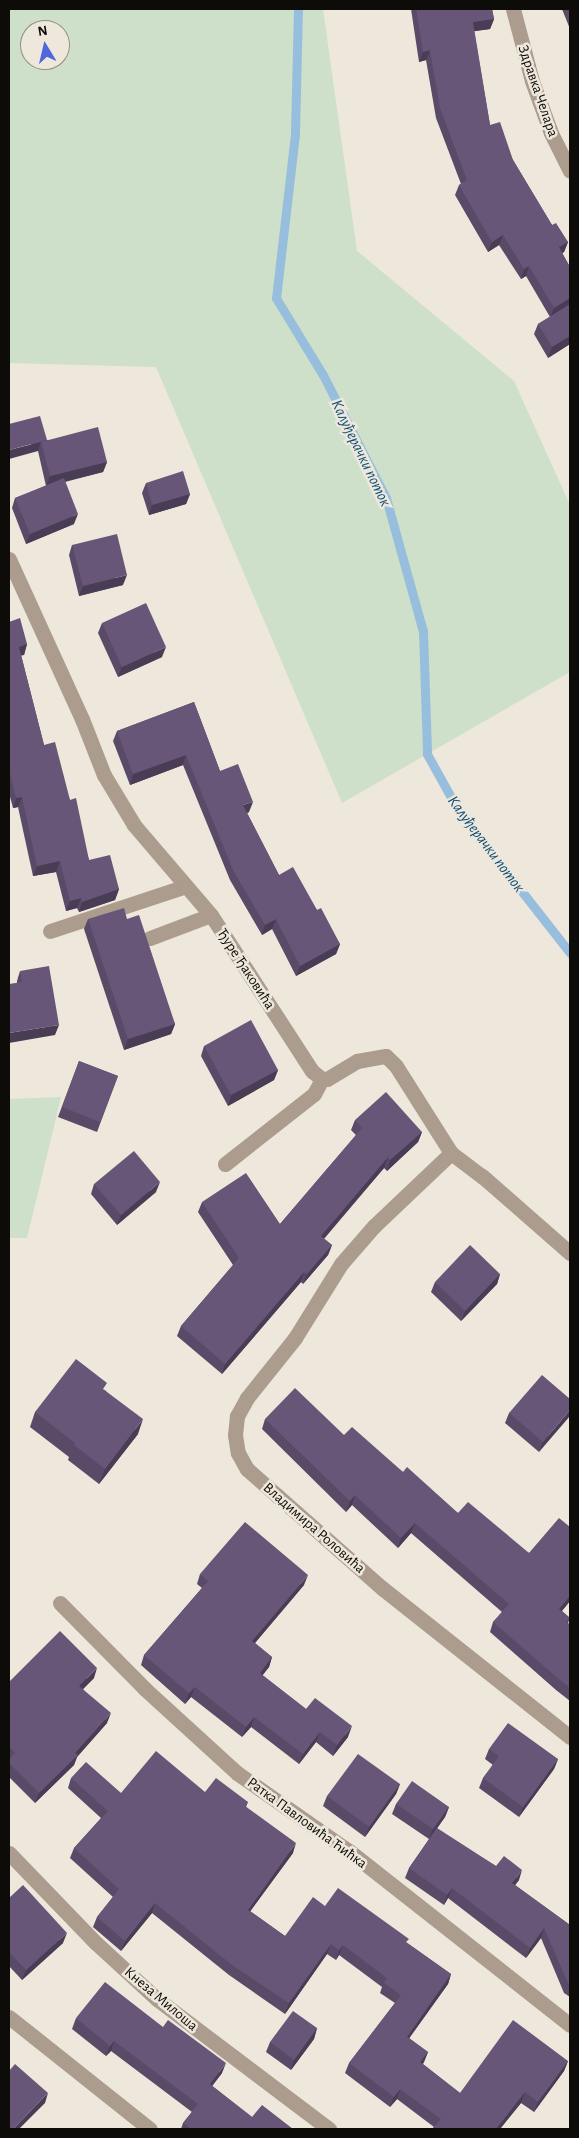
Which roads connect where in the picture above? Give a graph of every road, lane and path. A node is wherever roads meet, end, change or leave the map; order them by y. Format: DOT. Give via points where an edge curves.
graph roads {
  1 [pos="513,9"];
  2 [pos="570,171"];
  3 [pos="9,559"];
  4 [pos="186,886"];
  5 [pos="211,915"];
  6 [pos="50,931"];
  7 [pos="150,938"];
  8 [pos="322,1079"];
  9 [pos="451,1153"];
  10 [pos="225,1164"];
  11 [pos="570,1253"];
  12 [pos="60,1603"];
  13 [pos="570,1736"];
  14 [pos="9,1853"];
  15 [pos="9,2017"];
  16 [pos="570,2025"];
  17 [pos="150,2129"];
  18 [pos="328,2129"];
  1 -- 2 [label="street, Здравка Челара" via="532,81 551,133"];
  3 -- 4 [label="street, Ђуре Ђаковића" via="104,775 134,825"];
  4 -- 5 [label="street, Ђуре Ђаковића"];
  4 -- 6 [label="street"];
  5 -- 7 [label="street"];
  5 -- 8 [label="street, Ђуре Ђаковића" via="312,1072"];
  8 -- 9 [label="street" via="333,1078 357,1061 386,1056 396,1066"];
  8 -- 10 [label="street" via="314,1094"];
  9 -- 11 [label="street"];
  9 -- 13 [label="street, Владимира Роловића" via="374,1226 341,1264 295,1338 246,1398 237,1416 235,1435 238,1453 247,1469 382,1588"];
  12 -- 16 [label="street, Ратка Павловића Ћићка" via="145,1689 237,1773 348,1851"];
  14 -- 18 [label="street, Кнеза Милоша" via="96,1943 158,1999"];
  15 -- 17 [label="street"];
}
